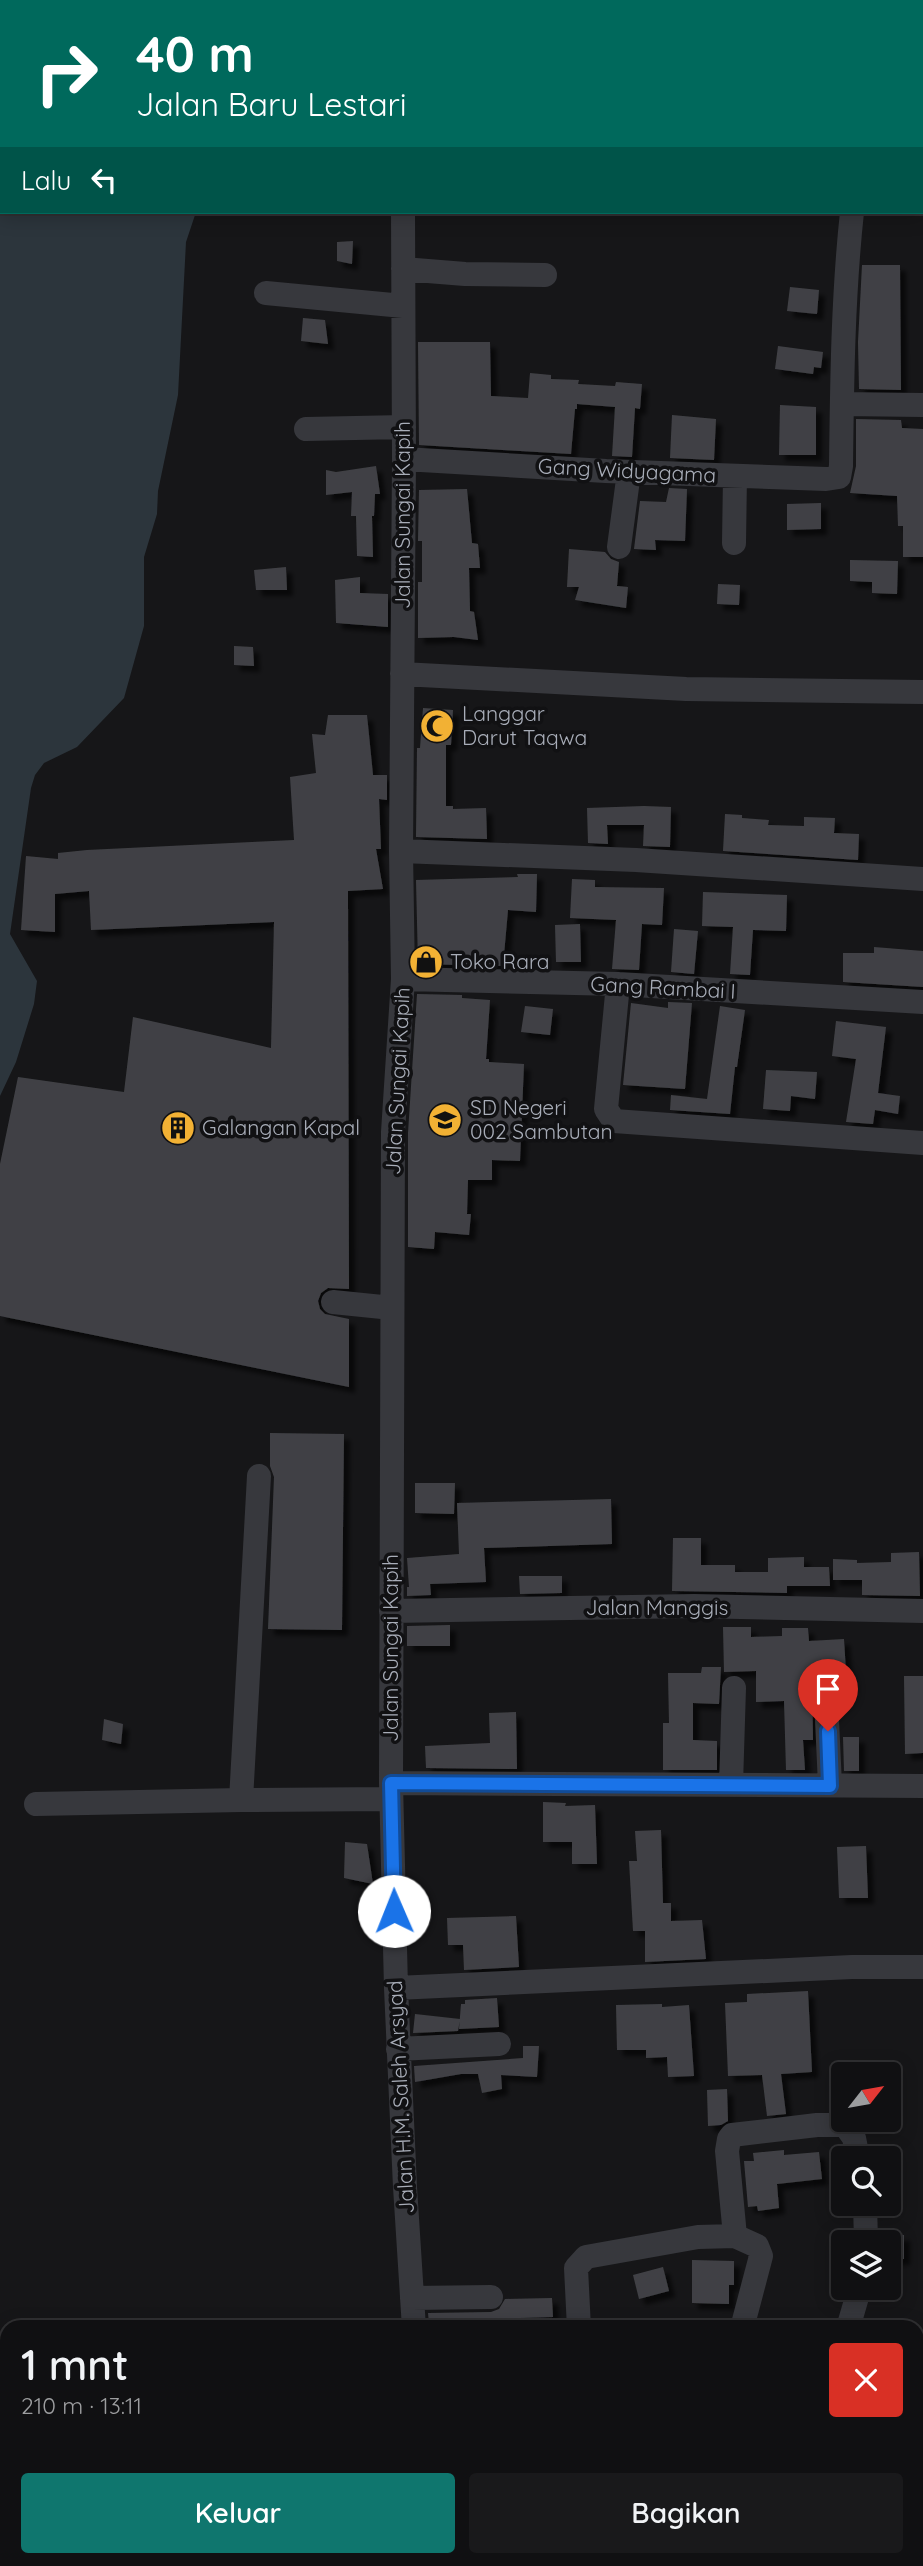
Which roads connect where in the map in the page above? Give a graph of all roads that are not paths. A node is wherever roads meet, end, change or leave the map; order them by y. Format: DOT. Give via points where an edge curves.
graph roads {
  1 [pos="403,214"];
  2 [pos="852,214"];
  3 [pos="403,269"];
  4 [pos="545,275"];
  5 [pos="266,293"];
  6 [pos="403,306"];
  7 [pos="842,404"];
  8 [pos="923,405"];
  9 [pos="404,427"];
  10 [pos="306,429"];
  11 [pos="404,459"];
  12 [pos="629,472"];
  13 [pos="735,476"];
  14 [pos="734,543"];
  15 [pos="619,547"];
  16 [pos="402,674"];
  17 [pos="923,692"];
  18 [pos="401,850"];
  19 [pos="923,879"];
  20 [pos="403,979"];
  21 [pos="618,984"];
  22 [pos="923,1002"];
  23 [pos="923,1143"];
  24 [pos="333,1302"];
  25 [pos="392,1308"];
  26 [pos="259,1476"];
  27 [pos="391,1611"];
  28 [pos="923,1611"];
  29 [pos="825,1676"];
  30 [pos="734,1688"];
  31 [pos="731,1785"];
  32 [pos="830,1786"];
  33 [pos="923,1786"];
  34 [pos="391,1791"];
  35 [pos="241,1800"];
  36 [pos="36,1804"];
  37 [pos="923,1967"];
  38 [pos="396,1989"];
  39 [pos="499,2044"];
  40 [pos="398,2049"];
  41 [pos="856,2146"];
  42 [pos="735,2236"];
  43 [pos="491,2297"];
  44 [pos="412,2298"];
  45 [pos="856,2300"];
  46 [pos="413,2320"];
  47 [pos="579,2320"];
  48 [pos="744,2320"];
  49 [pos="850,2320"];
  1 -- 3 [label="street, Jalan Sungai Kapih"];
  2 -- 7 [label="street"];
  3 -- 4 [label="street"];
  3 -- 6 [label="street, Jalan Sungai Kapih"];
  5 -- 6 [label="street"];
  6 -- 9 [label="street, Jalan Sungai Kapih"];
  7 -- 8 [label="street"];
  7 -- 13 [label="street, Gang Widyagama" via="839,477"];
  9 -- 10 [label="street"];
  9 -- 11 [label="street, Jalan Sungai Kapih"];
  11 -- 12 [label="street, Gang Widyagama"];
  11 -- 16 [label="street, Jalan Sungai Kapih"];
  12 -- 13 [label="street, Gang Widyagama"];
  12 -- 15 [label="street"];
  13 -- 14 [label="street"];
  16 -- 17 [label="street" via="685,689"];
  16 -- 18 [label="street, Jalan Sungai Kapih"];
  18 -- 19 [label="street"];
  18 -- 20 [label="street, Jalan Sungai Kapih"];
  20 -- 21 [label="street, Gang Rambai I"];
  20 -- 25 [label="street, Jalan Sungai Kapih" via="393,1132"];
  21 -- 22 [label="street, Gang Rambai I"];
  21 -- 23 [label="street" via="606,1109 614,1121"];
  24 -- 25 [label="street"];
  25 -- 27 [label="street, Jalan Sungai Kapih"];
  26 -- 35 [label="street"];
  27 -- 28 [label="street, Jalan Manggis" via="694,1606"];
  27 -- 34 [label="street, Jalan Sungai Kapih"];
  29 -- 32 [label="street"];
  30 -- 31 [label="street"];
  31 -- 32 [label="street"];
  31 -- 34 [label="street"];
  32 -- 33 [label="street"];
  34 -- 35 [label="street"];
  34 -- 38 [label="street, Jalan H.M. Saleh Arsyad"];
  35 -- 36 [label="street"];
  37 -- 38 [label="street" via="852,1966"];
  38 -- 40 [label="street, Jalan H.M. Saleh Arsyad"];
  39 -- 40 [label="street"];
  40 -- 44 [label="street, Jalan H.M. Saleh Arsyad"];
  41 -- 42 [label="street" via="845,2125 732,2135 727,2151"];
  42 -- 47 [label="street" via="698,2237 586,2257 576,2268"];
  42 -- 48 [label="street" via="757,2246 761,2256"];
  43 -- 44 [label="street"];
  44 -- 46 [label="street, Jalan H.M. Saleh Arsyad"];
  45 -- 49 [label="street"];
}
